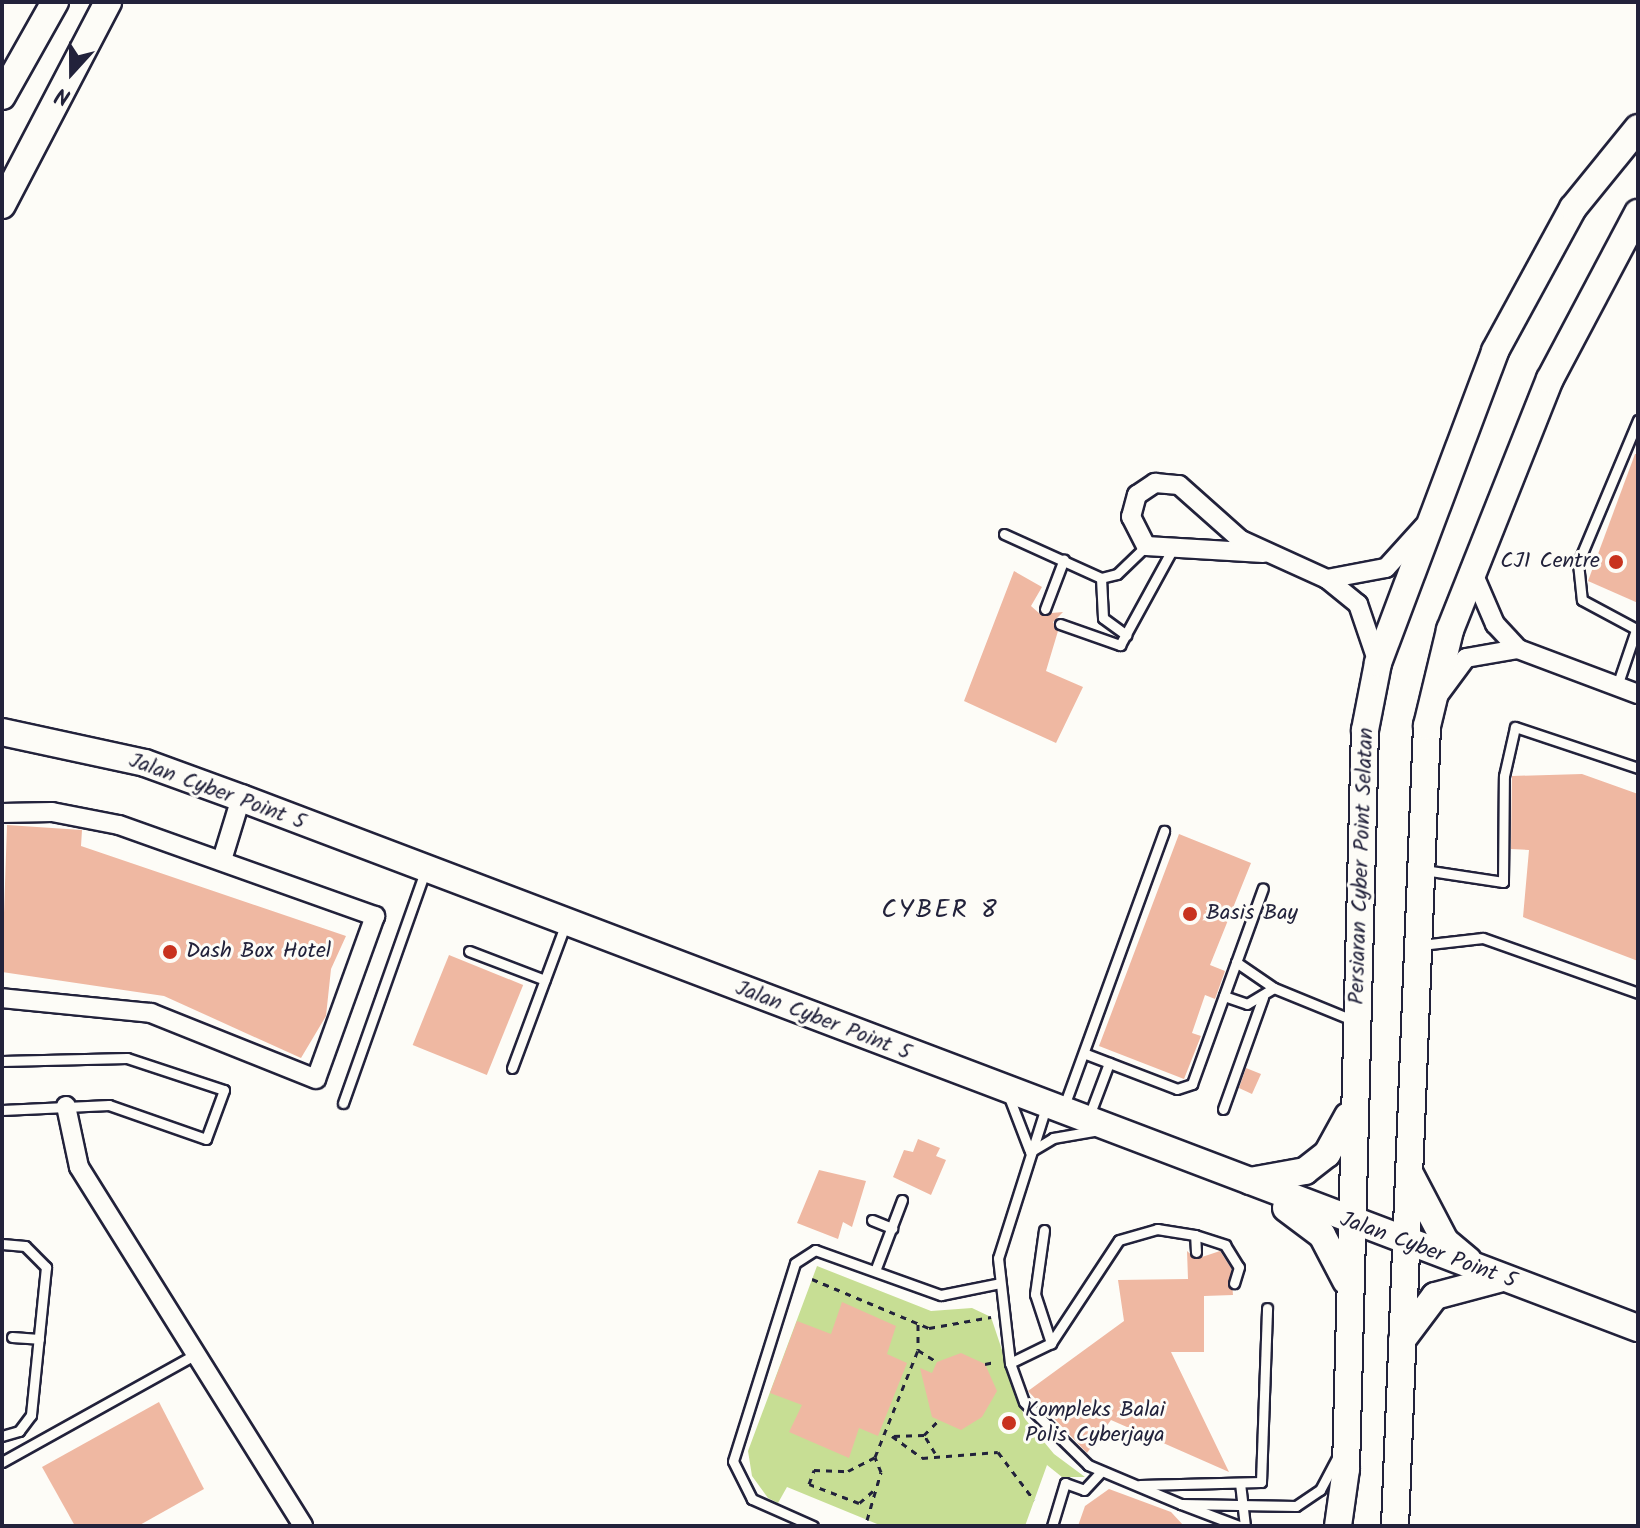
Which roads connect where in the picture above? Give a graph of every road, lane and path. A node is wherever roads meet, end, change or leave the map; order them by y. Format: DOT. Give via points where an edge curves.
graph roads {
  1 [pos="55,2"];
  2 [pos="108,2"];
  3 [pos="2,96"];
  4 [pos="1638,128"];
  5 [pos="2,205"];
  6 [pos="1638,213"];
  7 [pos="1638,420"];
  8 [pos="1429,520"];
  9 [pos="1004,534"];
  10 [pos="1146,546"];
  11 [pos="1171,552"];
  12 [pos="1263,553"];
  13 [pos="1064,559"];
  14 [pos="1473,573"];
  15 [pos="1101,578"];
  16 [pos="1327,579"];
  17 [pos="1045,609"];
  18 [pos="1060,624"];
  19 [pos="1637,630"];
  20 [pos="1126,635"];
  21 [pos="1518,649"];
  22 [pos="1378,663"];
  23 [pos="1617,686"];
  24 [pos="1638,694"];
  25 [pos="1431,706"];
  26 [pos="2,732"];
  27 [pos="1638,768"];
  28 [pos="241,798"];
  29 [pos="2,813"];
  30 [pos="1164,831"];
  31 [pos="222,860"];
  32 [pos="1417,868"];
  33 [pos="426,869"];
  34 [pos="1263,888"];
  35 [pos="566,923"];
  36 [pos="1414,946"];
  37 [pos="469,951"];
  38 [pos="1236,962"];
  39 [pos="545,980"];
  40 [pos="1274,988"];
  41 [pos="1638,993"];
  42 [pos="1224,996"];
  43 [pos="1263,997"];
  44 [pos="2,998"];
  45 [pos="1355,1021"];
  46 [pos="1086,1054"];
  47 [pos="2,1061"];
  48 [pos="1109,1063"];
  49 [pos="512,1068"];
  50 [pos="1000,1089"];
  51 [pos="343,1103"];
  52 [pos="66,1106"];
  53 [pos="1352,1107"];
  54 [pos="1223,1109"];
  55 [pos="2,1110"];
  56 [pos="1054,1110"];
  57 [pos="1097,1126"];
  58 [pos="1030,1152"];
  59 [pos="1409,1171"];
  60 [pos="1234,1179"];
  61 [pos="902,1200"];
  62 [pos="872,1220"];
  63 [pos="1350,1222"];
  64 [pos="892,1228"];
  65 [pos="1044,1230"];
  66 [pos="1195,1235"];
  67 [pos="1406,1242"];
  68 [pos="2,1244"];
  69 [pos="1196,1252"];
  70 [pos="875,1271"];
  71 [pos="1503,1278"];
  72 [pos="812,1279"];
  73 [pos="1000,1283"];
  74 [pos="1234,1283"];
  75 [pos="1350,1294"];
  76 [pos="1267,1308"];
  77 [pos="991,1317"];
  78 [pos="918,1324"];
  79 [pos="1638,1328"];
  80 [pos="12,1337"];
  81 [pos="39,1339"];
  82 [pos="1402,1340"];
  83 [pos="1051,1343"];
  84 [pos="918,1350"];
  85 [pos="196,1354"];
  86 [pos="937,1362"];
  87 [pos="1010,1363"];
  88 [pos="939,1420"];
  89 [pos="886,1433"];
  90 [pos="1346,1434"];
  91 [pos="924,1435"];
  92 [pos="2,1436"];
  93 [pos="892,1436"];
  94 [pos="935,1453"];
  95 [pos="875,1457"];
  96 [pos="2,1462"];
  97 [pos="1100,1473"];
  98 [pos="1240,1483"];
  99 [pos="1132,1485"];
  100 [pos="873,1491"];
  101 [pos="1034,1500"];
  102 [pos="1181,1504"];
  103 [pos="1243,1509"];
  104 [pos="867,1520"];
  105 [pos="303,1526"];
  106 [pos="813,1526"];
  107 [pos="1052,1526"];
  108 [pos="1239,1526"];
  109 [pos="1245,1526"];
  110 [pos="1338,1526"];
  111 [pos="1395,1526"];
  1 -- 3 [label="main road"];
  2 -- 5 [label="main road"];
  4 -- 8 [label="main road, Persiaran Cyber Point Selatan" via="1543,256 1495,351"];
  6 -- 14 [label="main road" via="1550,379"];
  7 -- 19 [label="lane" via="1578,563 1582,600"];
  8 -- 16 [label="street" via="1386,568"];
  8 -- 22 [label="main road, Persiaran Cyber Point Selatan"];
  9 -- 13 [label="lane"];
  10 -- 11 [label="street"];
  10 -- 12 [label="street" via="1131,517 1137,495 1155,483 1189,490"];
  10 -- 15 [label="lane" via="1117,574"];
  11 -- 12 [label="street" via="1226,547"];
  11 -- 20 [label="lane"];
  12 -- 16 [label="street"];
  13 -- 15 [label="lane"];
  13 -- 17 [label="lane"];
  14 -- 21 [label="street" via="1495,624"];
  14 -- 25 [label="main road"];
  15 -- 20 [label="lane" via="1103,618"];
  16 -- 22 [label="street" via="1358,604"];
  18 -- 20 [label="lane" via="1112,644"];
  19 -- 23 [label="lane"];
  21 -- 23 [label="street"];
  21 -- 25 [label="street" via="1466,658"];
  22 -- 45 [label="main road, Persiaran Cyber Point Selatan" via="1365,730"];
  23 -- 24 [label="street"];
  25 -- 32 [label="main road"];
  26 -- 28 [label="main road, Jalan Cyber Point 5" via="145,763"];
  27 -- 32 [label="lane" via="1515,727 1504,776 1502,883"];
  28 -- 31 [label="street"];
  28 -- 33 [label="main road, Jalan Cyber Point 5"];
  29 -- 31 [label="street" via="52,812 119,825"];
  30 -- 46 [label="lane"];
  31 -- 44 [label="street" via="375,916 316,1079 151,1013"];
  32 -- 36 [label="main road"];
  33 -- 35 [label="main road, Jalan Cyber Point 5"];
  33 -- 51 [label="lane"];
  34 -- 38 [label="lane"];
  35 -- 39 [label="lane"];
  35 -- 50 [label="main road, Jalan Cyber Point 5"];
  36 -- 41 [label="lane" via="1483,938"];
  36 -- 59 [label="main road"];
  37 -- 39 [label="lane"];
  38 -- 40 [label="lane"];
  38 -- 42 [label="lane"];
  39 -- 49 [label="lane"];
  40 -- 43 [label="lane"];
  40 -- 45 [label="lane"];
  42 -- 43 [label="lane" via="1247,1004"];
  42 -- 48 [label="lane" via="1185,1088"];
  43 -- 54 [label="lane"];
  45 -- 53 [label="main road, Persiaran Cyber Point Selatan"];
  46 -- 48 [label="lane"];
  46 -- 56 [label="lane"];
  47 -- 52 [label="lane" via="127,1058 224,1090 206,1139 109,1105"];
  48 -- 57 [label="lane"];
  50 -- 56 [label="main road, Jalan Cyber Point 5"];
  50 -- 58 [label="lane" via="1020,1111"];
  52 -- 55 [label="lane"];
  52 -- 85 [label="street" via="79,1167"];
  53 -- 60 [label="main road" via="1337,1140 1305,1171 1265,1183"];
  53 -- 63 [label="main road, Persiaran Cyber Point Selatan"];
  56 -- 57 [label="main road, Jalan Cyber Point 5"];
  56 -- 58 [label="lane"];
  57 -- 58 [label="lane"];
  57 -- 60 [label="main road, Jalan Cyber Point 5"];
  58 -- 73 [label="lane" via="1003,1231"];
  59 -- 67 [label="main road"];
  59 -- 71 [label="main road" via="1445,1241"];
  60 -- 63 [label="main road, Jalan Cyber Point 5"];
  60 -- 75 [label="main road" via="1322,1235"];
  61 -- 64 [label="lane"];
  62 -- 64 [label="lane"];
  63 -- 67 [label="main road, Jalan Cyber Point 5"];
  63 -- 75 [label="main road, Persiaran Cyber Point Selatan"];
  64 -- 70 [label="lane"];
  65 -- 83 [label="lane" via="1035,1294"];
  66 -- 69 [label="lane"];
  66 -- 74 [label="lane" via="1235,1254"];
  66 -- 83 [label="lane" via="1157,1229 1119,1240"];
  67 -- 71 [label="main road, Jalan Cyber Point 5"];
  67 -- 82 [label="main road"];
  68 -- 81 [label="lane" via="25,1246 46,1267"];
  70 -- 73 [label="lane" via="941,1295"];
  70 -- 106 [label="lane" via="815,1250 795,1263 734,1447 736,1477 752,1499"];
  71 -- 79 [label="main road, Jalan Cyber Point 5"];
  71 -- 82 [label="main road" via="1435,1296"];
  72 -- 78 [label="path"];
  73 -- 87 [label="lane"];
  75 -- 90 [label="main road, Persiaran Cyber Point Selatan"];
  76 -- 98 [label="lane" via="1261,1482"];
  77 -- 78 [label="path" via="943,1330"];
  78 -- 84 [label="path"];
  80 -- 81 [label="lane"];
  81 -- 92 [label="lane" via="31,1415 19,1431"];
  82 -- 111 [label="main road"];
  83 -- 87 [label="lane"];
  84 -- 86 [label="path"];
  84 -- 89 [label="path"];
  85 -- 96 [label="lane"];
  85 -- 105 [label="street"];
  87 -- 97 [label="lane" via="1024,1402"];
  88 -- 91 [label="path"];
  89 -- 93 [label="path"];
  89 -- 95 [label="path"];
  90 -- 103 [label="lane" via="1330,1476 1310,1500 1279,1510"];
  90 -- 110 [label="main road, Persiaran Cyber Point Selatan"];
  91 -- 93 [label="path"];
  91 -- 94 [label="path"];
  93 -- 94 [label="path" via="922,1458"];
  94 -- 101 [label="path" via="956,1461 998,1452"];
  95 -- 100 [label="path" via="881,1472"];
  95 -- 100 [label="path" via="848,1471 814,1470 809,1484 859,1503"];
  97 -- 99 [label="lane"];
  97 -- 107 [label="lane" via="1084,1490 1065,1483"];
  98 -- 99 [label="lane"];
  98 -- 103 [label="lane"];
  99 -- 102 [label="lane"];
  100 -- 104 [label="path"];
  102 -- 103 [label="lane"];
  102 -- 108 [label="lane"];
  103 -- 109 [label="lane"];
}
